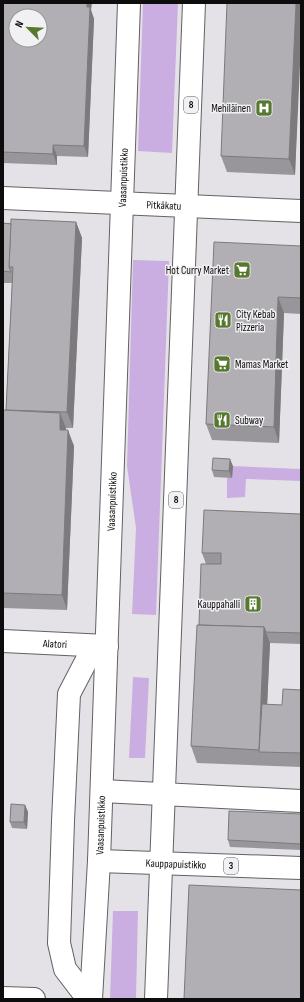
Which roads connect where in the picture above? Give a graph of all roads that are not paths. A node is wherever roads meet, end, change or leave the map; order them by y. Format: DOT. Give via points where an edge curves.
graph roads {
  1 [pos="129,3"];
  2 [pos="194,3"];
  3 [pos="3,198"];
  4 [pos="123,203"];
  5 [pos="187,206"];
  6 [pos="301,211"];
  7 [pos="103,640"];
  8 [pos="3,641"];
  9 [pos="102,791"];
  10 [pos="163,794"];
  11 [pos="301,801"];
  12 [pos="99,861"];
  13 [pos="161,864"];
  14 [pos="301,868"];
  15 [pos="3,998"];
  16 [pos="34,999"];
  17 [pos="88,999"];
  18 [pos="91,999"];
  19 [pos="156,999"];
  1 -- 4 [label="main road, Vaasanpuistikko"];
  2 -- 5 [label="main road, 8"];
  3 -- 4 [label="main road, Pitkäkatu"];
  4 -- 5 [label="main road, Pitkäkatu"];
  4 -- 7 [label="main road, Vaasanpuistikko"];
  5 -- 6 [label="main road, Pitkäkatu"];
  5 -- 10 [label="main road, 8"];
  7 -- 8 [label="main road, Alatori"];
  7 -- 9 [label="main road, Vaasanpuistikko"];
  7 -- 17 [label="main road" via="69,694 63,821 59,942 65,969"];
  9 -- 10 [label="main road"];
  9 -- 12 [label="main road, Vaasanpuistikko"];
  10 -- 11 [label="main road"];
  10 -- 13 [label="main road"];
  12 -- 13 [label="main road, Kauppapuistikko / 3"];
  12 -- 18 [label="main road, Vaasanpuistikko"];
  13 -- 14 [label="main road, Kauppapuistikko / 3"];
  13 -- 19 [label="main road"];
  15 -- 16 [label="main road"];
}
